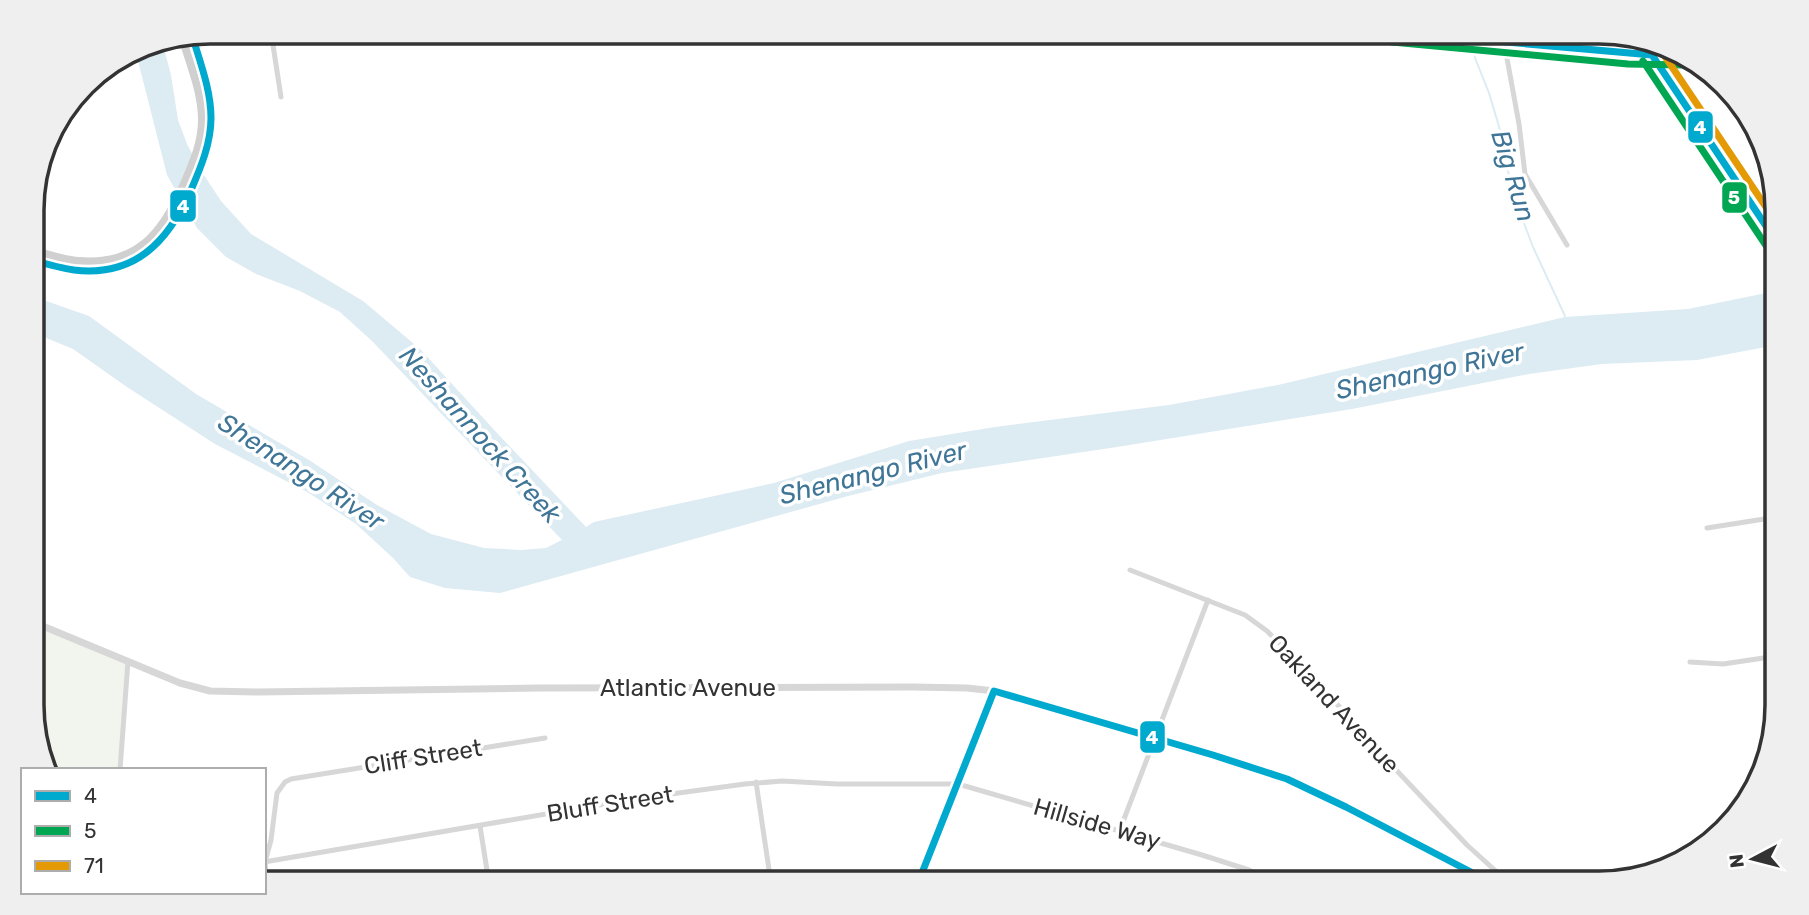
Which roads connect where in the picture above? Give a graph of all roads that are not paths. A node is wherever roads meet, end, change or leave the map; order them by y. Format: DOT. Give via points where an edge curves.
graph roads {
  1 [pos="273,44"];
  2 [pos="1504,44"];
  3 [pos="1525,44"];
  4 [pos="195,45"];
  5 [pos="185,46"];
  6 [pos="1630,47"];
  7 [pos="1650,52"];
  8 [pos="1618,53"];
  9 [pos="1652,55"];
  10 [pos="1658,55"];
  11 [pos="281,97"];
  12 [pos="1765,224"];
  13 [pos="1567,245"];
  14 [pos="44,253"];
  15 [pos="44,263"];
  16 [pos="1765,519"];
  17 [pos="1707,528"];
  18 [pos="1130,570"];
  19 [pos="1208,600"];
  20 [pos="44,627"];
  21 [pos="1765,658"];
  22 [pos="128,662"];
  23 [pos="1690,662"];
  24 [pos="994,691"];
  25 [pos="545,738"];
  26 [pos="1155,739"];
  27 [pos="120,768"];
  28 [pos="756,782"];
  29 [pos="958,783"];
  30 [pos="480,826"];
  31 [pos="1119,832"];
  32 [pos="266,858"];
  33 [pos="266,862"];
  34 [pos="487,871"];
  35 [pos="769,871"];
  36 [pos="922,871"];
  37 [pos="1251,871"];
  38 [pos="1469,871"];
  39 [pos="1495,871"];
  1 -- 11 [label="street"];
  2 -- 13 [label="street" via="1525,174"];
  3 -- 8 [label="main road"];
  4 -- 15 [label="main road" via="211,110 209,138 172,229 160,243 126,265 81,271"];
  5 -- 14 [label="main road" via="196,82 201,127 195,158 170,215 159,230 122,256 81,261"];
  6 -- 8 [label="street"];
  7 -- 9 [label="street"];
  8 -- 9 [label="main road"];
  9 -- 10 [label="main road"];
  9 -- 12 [label="main road"];
  16 -- 17 [label="street"];
  18 -- 19 [label="street, Oakland Avenue"];
  19 -- 26 [label="street"];
  19 -- 39 [label="street, Oakland Avenue" via="1245,615 1267,631"];
  20 -- 22 [label="street, Atlantic Avenue"];
  21 -- 23 [label="street" via="1723,664"];
  22 -- 24 [label="street, Atlantic Avenue" via="194,688 225,691 913,687"];
  22 -- 27 [label="street"];
  24 -- 26 [label="street, Atlantic Avenue"];
  24 -- 29 [label="street"];
  25 -- 32 [label="street, Cliff Street" via="291,779 277,793"];
  26 -- 31 [label="street"];
  26 -- 38 [label="street, Atlantic Avenue" via="1277,776"];
  28 -- 29 [label="street, Bluff Street"];
  28 -- 30 [label="street, Bluff Street"];
  28 -- 35 [label="street"];
  29 -- 31 [label="street, Hillside Way"];
  29 -- 36 [label="street"];
  30 -- 33 [label="street, Bluff Street"];
  30 -- 34 [label="street"];
  31 -- 37 [label="street, Hillside Way"];
}
